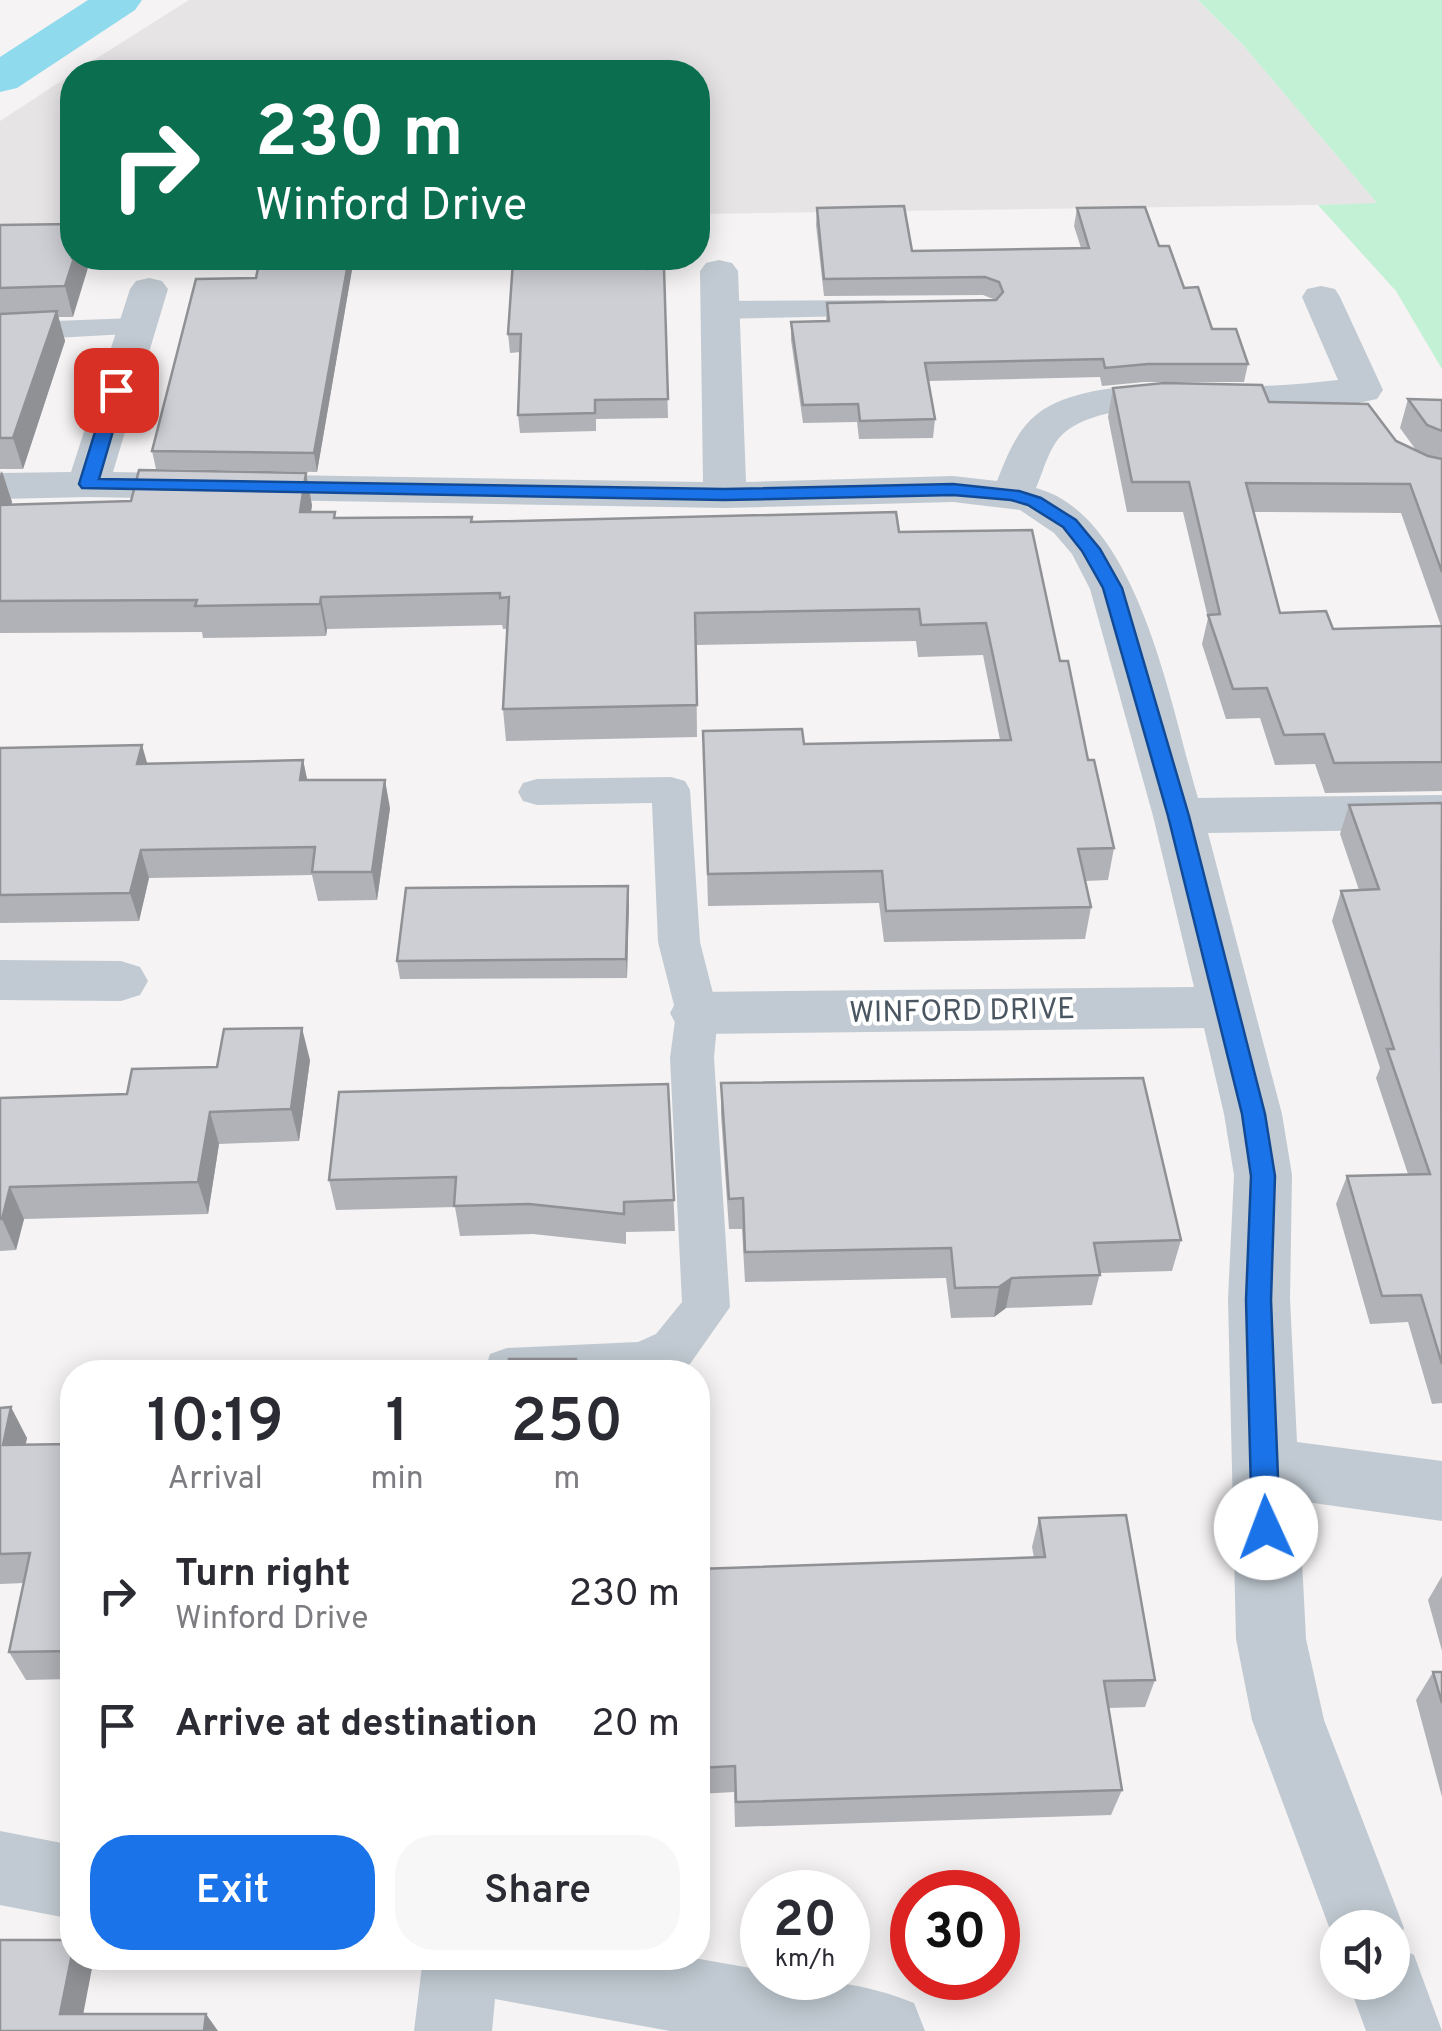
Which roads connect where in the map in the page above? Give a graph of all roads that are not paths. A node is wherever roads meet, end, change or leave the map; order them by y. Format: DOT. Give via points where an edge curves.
graph roads {
  1 [pos="149,289"];
  2 [pos="719,290"];
  3 [pos="1321,297"];
  4 [pos="908,308"];
  5 [pos="135,327"];
  6 [pos="0,332"];
  7 [pos="88,484"];
  8 [pos="0,486"];
  9 [pos="724,495"];
  10 [pos="1012,495"];
  11 [pos="537,792"];
  12 [pos="1442,812"];
  13 [pos="1178,816"];
  14 [pos="0,980"];
  15 [pos="121,981"];
  16 [pos="1226,1008"];
  17 [pos="697,1013"];
  18 [pos="648,1360"];
  19 [pos="1264,1467"];
  20 [pos="1442,1491"];
  21 [pos="0,1868"];
  22 [pos="60,1880"];
  23 [pos="1359,1910"];
  24 [pos="460,1970"];
  25 [pos="547,1970"];
  26 [pos="1394,2000"];
  27 [pos="453,2031"];
  28 [pos="886,2031"];
  29 [pos="1405,2031"];
  1 -- 5 [label="street"];
  2 -- 4 [label="lane"];
  2 -- 9 [label="street"];
  3 -- 10 [label="street" via="1368,405 1286,397 1086,407 1041,434"];
  5 -- 6 [label="lane"];
  5 -- 7 [label="street"];
  7 -- 8 [label="street"];
  7 -- 9 [label="street"];
  9 -- 10 [label="street"];
  10 -- 13 [label="street" via="1070,524 1113,588"];
  11 -- 17 [label="lane" via="671,790 679,942"];
  12 -- 13 [label="street"];
  13 -- 16 [label="street"];
  14 -- 15 [label="street"];
  16 -- 17 [label="street, WINFORD DRIVE"];
  16 -- 19 [label="street" via="1263,1176 1258,1300"];
  17 -- 18 [label="lane" via="692,1058 706,1307 672,1349"];
  19 -- 20 [label="street"];
  19 -- 23 [label="street" via="1272,1639 1288,1720"];
  21 -- 22 [label="street"];
  24 -- 27 [label="street"];
  25 -- 28 [label="street"];
  26 -- 29 [label="street"];
}
